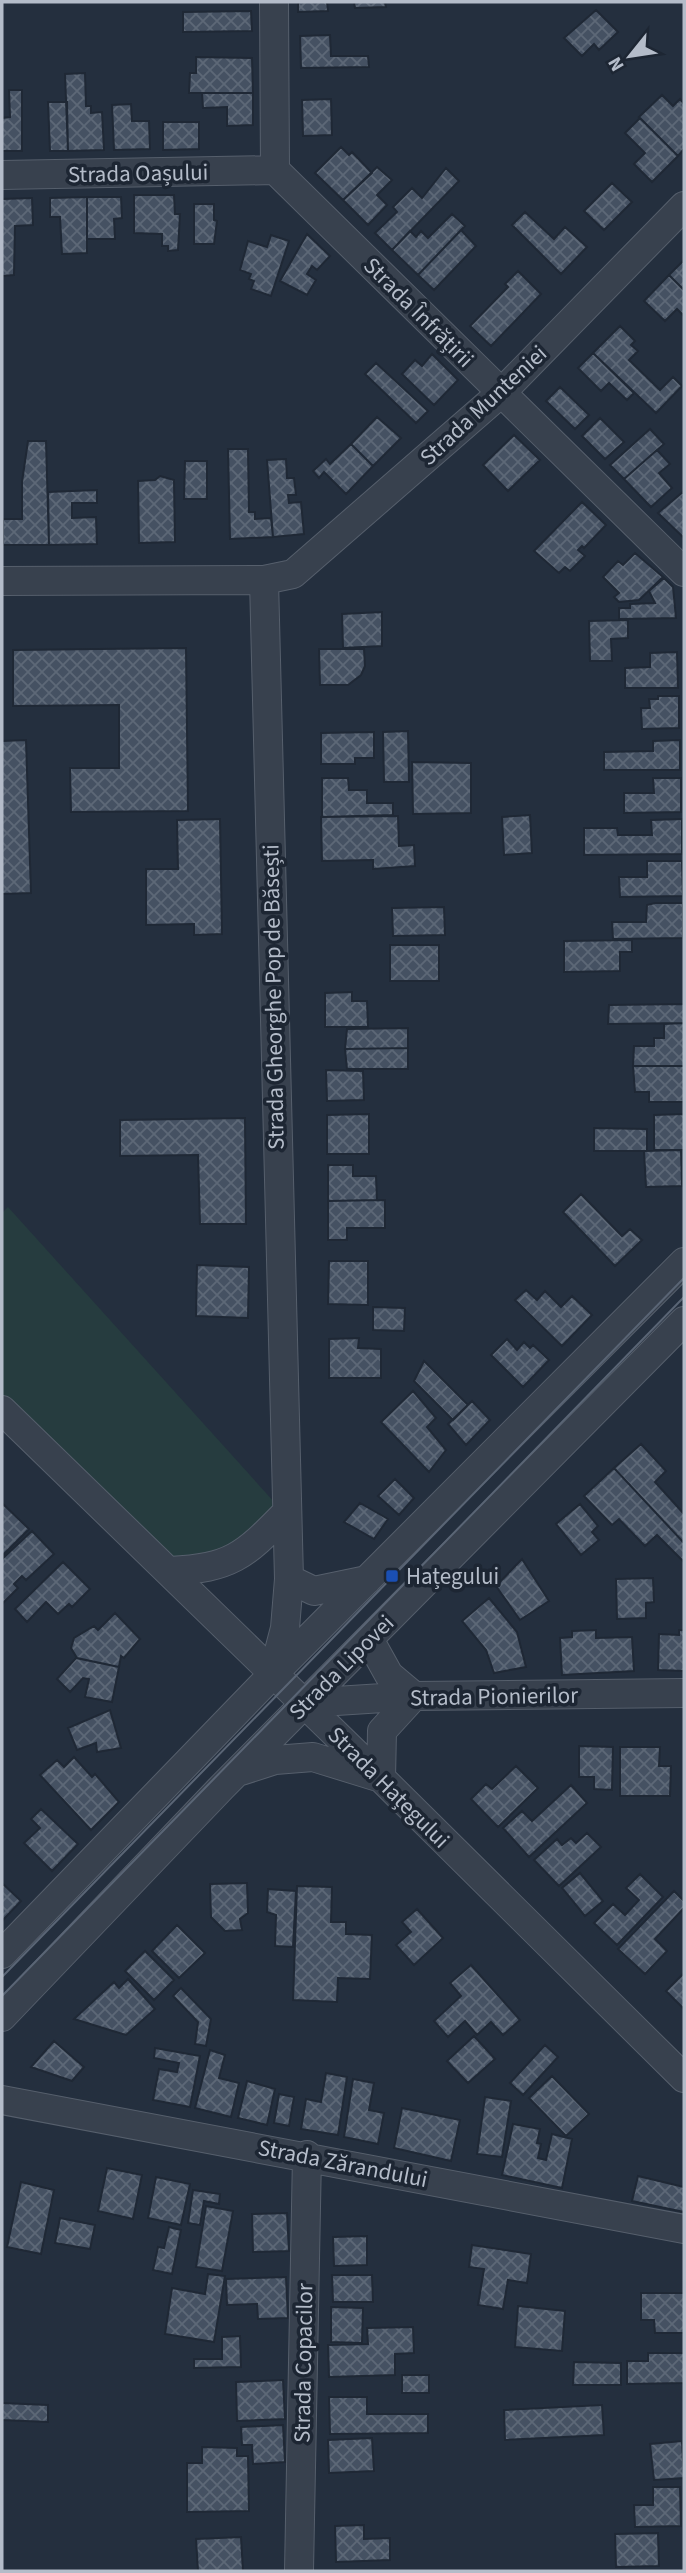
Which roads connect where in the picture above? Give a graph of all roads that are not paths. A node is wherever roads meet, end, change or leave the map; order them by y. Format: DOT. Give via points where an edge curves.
graph roads {
  1 [pos="274,2"];
  2 [pos="275,170"];
  3 [pos="2,175"];
  4 [pos="684,206"];
  5 [pos="500,393"];
  6 [pos="684,572"];
  7 [pos="264,580"];
  8 [pos="2,581"];
  9 [pos="684,1262"];
  10 [pos="684,1321"];
  11 [pos="2,1410"];
  12 [pos="285,1514"];
  13 [pos="170,1571"];
  14 [pos="289,1579"];
  15 [pos="370,1579"];
  16 [pos="369,1639"];
  17 [pos="272,1674"];
  18 [pos="684,1693"];
  19 [pos="414,1696"];
  20 [pos="305,1703"];
  21 [pos="237,1773"];
  22 [pos="381,1778"];
  23 [pos="2,1954"];
  24 [pos="2,2017"];
  25 [pos="684,2078"];
  26 [pos="2,2099"];
  27 [pos="307,2155"];
  28 [pos="684,2229"];
  29 [pos="299,2571"];
  1 -- 2 [label="street"];
  2 -- 3 [label="street, Strada Oașului"];
  2 -- 5 [label="street, Strada Înfrățirii"];
  4 -- 5 [label="street, Strada Munteniei"];
  5 -- 6 [label="street, Strada Înfrățirii"];
  5 -- 7 [label="street, Strada Munteniei" via="293,574"];
  7 -- 8 [label="street"];
  7 -- 12 [label="street, Strada Gheorghe Pop de Băsești"];
  9 -- 15 [label="street, Strada Lipovei"];
  10 -- 16 [label="street, Strada Lipovei"];
  11 -- 13 [label="street, Strada Hațegului"];
  12 -- 13 [label="street" via="250,1549 222,1565"];
  12 -- 14 [label="street, Strada Gheorghe Pop de Băsești"];
  13 -- 17 [label="street, Strada Hațegului"];
  14 -- 15 [label="street" via="314,1591"];
  14 -- 17 [label="street, Strada Gheorghe Pop de Băsești" via="285,1628"];
  15 -- 17 [label="street, Strada Lipovei"];
  16 -- 19 [label="street" via="389,1675"];
  16 -- 20 [label="street, Strada Lipovei"];
  17 -- 20 [label="street, Strada Hațegului"];
  17 -- 23 [label="street, Strada Lipovei"];
  18 -- 19 [label="street, Strada Pionierilor"];
  19 -- 20 [label="street, Strada Pionierilor"];
  19 -- 22 [label="street" via="382,1731"];
  20 -- 21 [label="street, Strada Lipovei"];
  20 -- 22 [label="street, Strada Hațegului"];
  21 -- 22 [label="street" via="275,1760 313,1757"];
  21 -- 24 [label="street, Strada Lipovei"];
  22 -- 25 [label="street, Strada Hațegului"];
  26 -- 27 [label="street, Strada Zărandului"];
  27 -- 28 [label="street, Strada Zărandului"];
  27 -- 29 [label="street, Strada Copacilor"];
}
